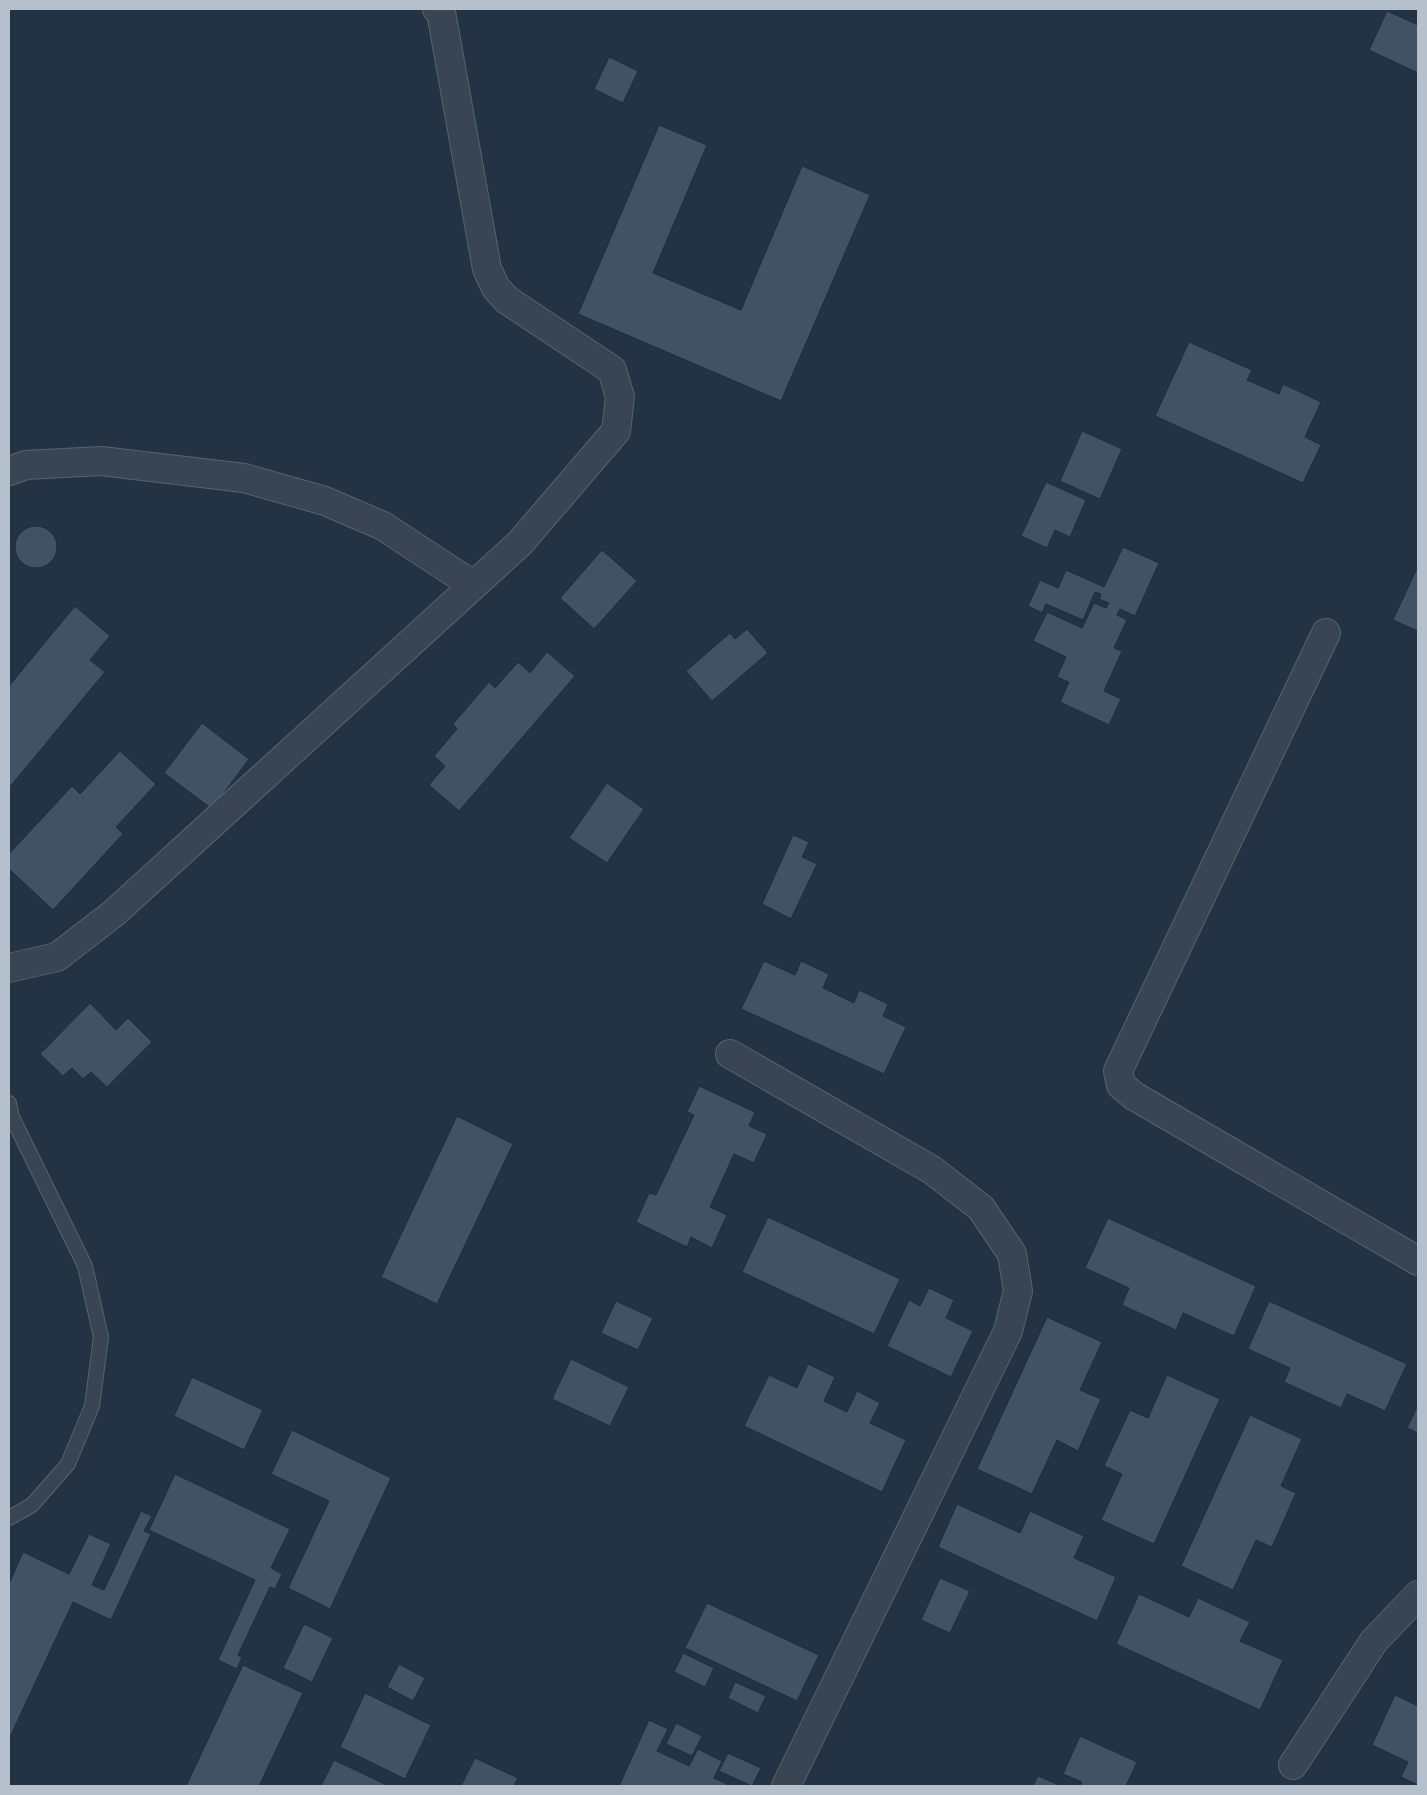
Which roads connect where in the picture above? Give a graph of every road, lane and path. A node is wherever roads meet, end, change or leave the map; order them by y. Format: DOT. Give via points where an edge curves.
graph roads {
  1 [pos="438,9"];
  2 [pos="9,472"];
  3 [pos="473,585"];
  4 [pos="1326,633"];
  5 [pos="9,968"];
  6 [pos="730,1054"];
  7 [pos="9,1103"];
  8 [pos="1418,1261"];
  9 [pos="9,1518"];
  10 [pos="1418,1595"];
  11 [pos="1293,1765"];
  12 [pos="786,1786"];
  1 -- 3 [label="street" via="487,269 496,288 507,300 612,370 620,397 616,431 520,543"];
  2 -- 3 [label="street" via="26,465 101,461 244,478 325,501 383,526"];
  3 -- 5 [label="street" via="114,914 57,957"];
  4 -- 8 [label="street" via="1118,1071 1121,1085 1134,1096"];
  6 -- 12 [label="street" via="932,1170 981,1208 1012,1254 1018,1291 1008,1331"];
  7 -- 9 [label="lane" via="12,1117 85,1266 101,1337 92,1406 68,1464 32,1505"];
  10 -- 11 [label="street" via="1374,1641"];
}
